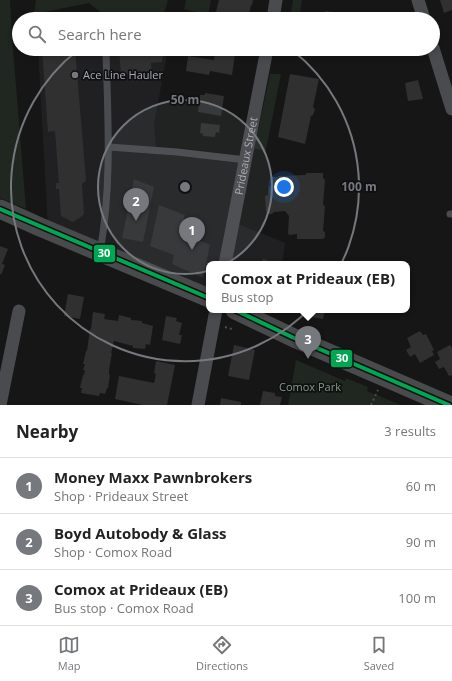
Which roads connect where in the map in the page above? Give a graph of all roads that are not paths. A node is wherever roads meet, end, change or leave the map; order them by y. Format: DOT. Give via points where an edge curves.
graph roads {
  1 [pos="276,0"];
  2 [pos="418,0"];
  3 [pos="273,12"];
  4 [pos="422,12"];
  5 [pos="106,56"];
  6 [pos="266,56"];
  7 [pos="435,56"];
  8 [pos="452,109"];
  9 [pos="109,147"];
  10 [pos="246,160"];
  11 [pos="0,209"];
  12 [pos="0,213"];
  13 [pos="30,223"];
  14 [pos="100,252"];
  15 [pos="226,261"];
  16 [pos="206,297"];
  17 [pos="19,312"];
  18 [pos="215,313"];
  19 [pos="241,313"];
  20 [pos="2,382"];
  21 [pos="0,405"];
  22 [pos="198,405"];
  23 [pos="449,405"];
  1 -- 3 [label="street"];
  2 -- 4 [label="street"];
  5 -- 9 [label="lane"];
  6 -- 10 [label="street, Prideaux Street"];
  7 -- 8 [label="street"];
  9 -- 10 [label="lane"];
  9 -- 14 [label="lane" via="105,222"];
  10 -- 15 [label="street, Prideaux Street"];
  11 -- 13 [label="main road"];
  12 -- 13 [label="main road"];
  13 -- 14 [label="main road"];
  14 -- 16 [label="main road"];
  17 -- 20 [label="street"];
  18 -- 22 [label="street"];
  19 -- 23 [label="main road"];
  20 -- 21 [label="street"];
}
